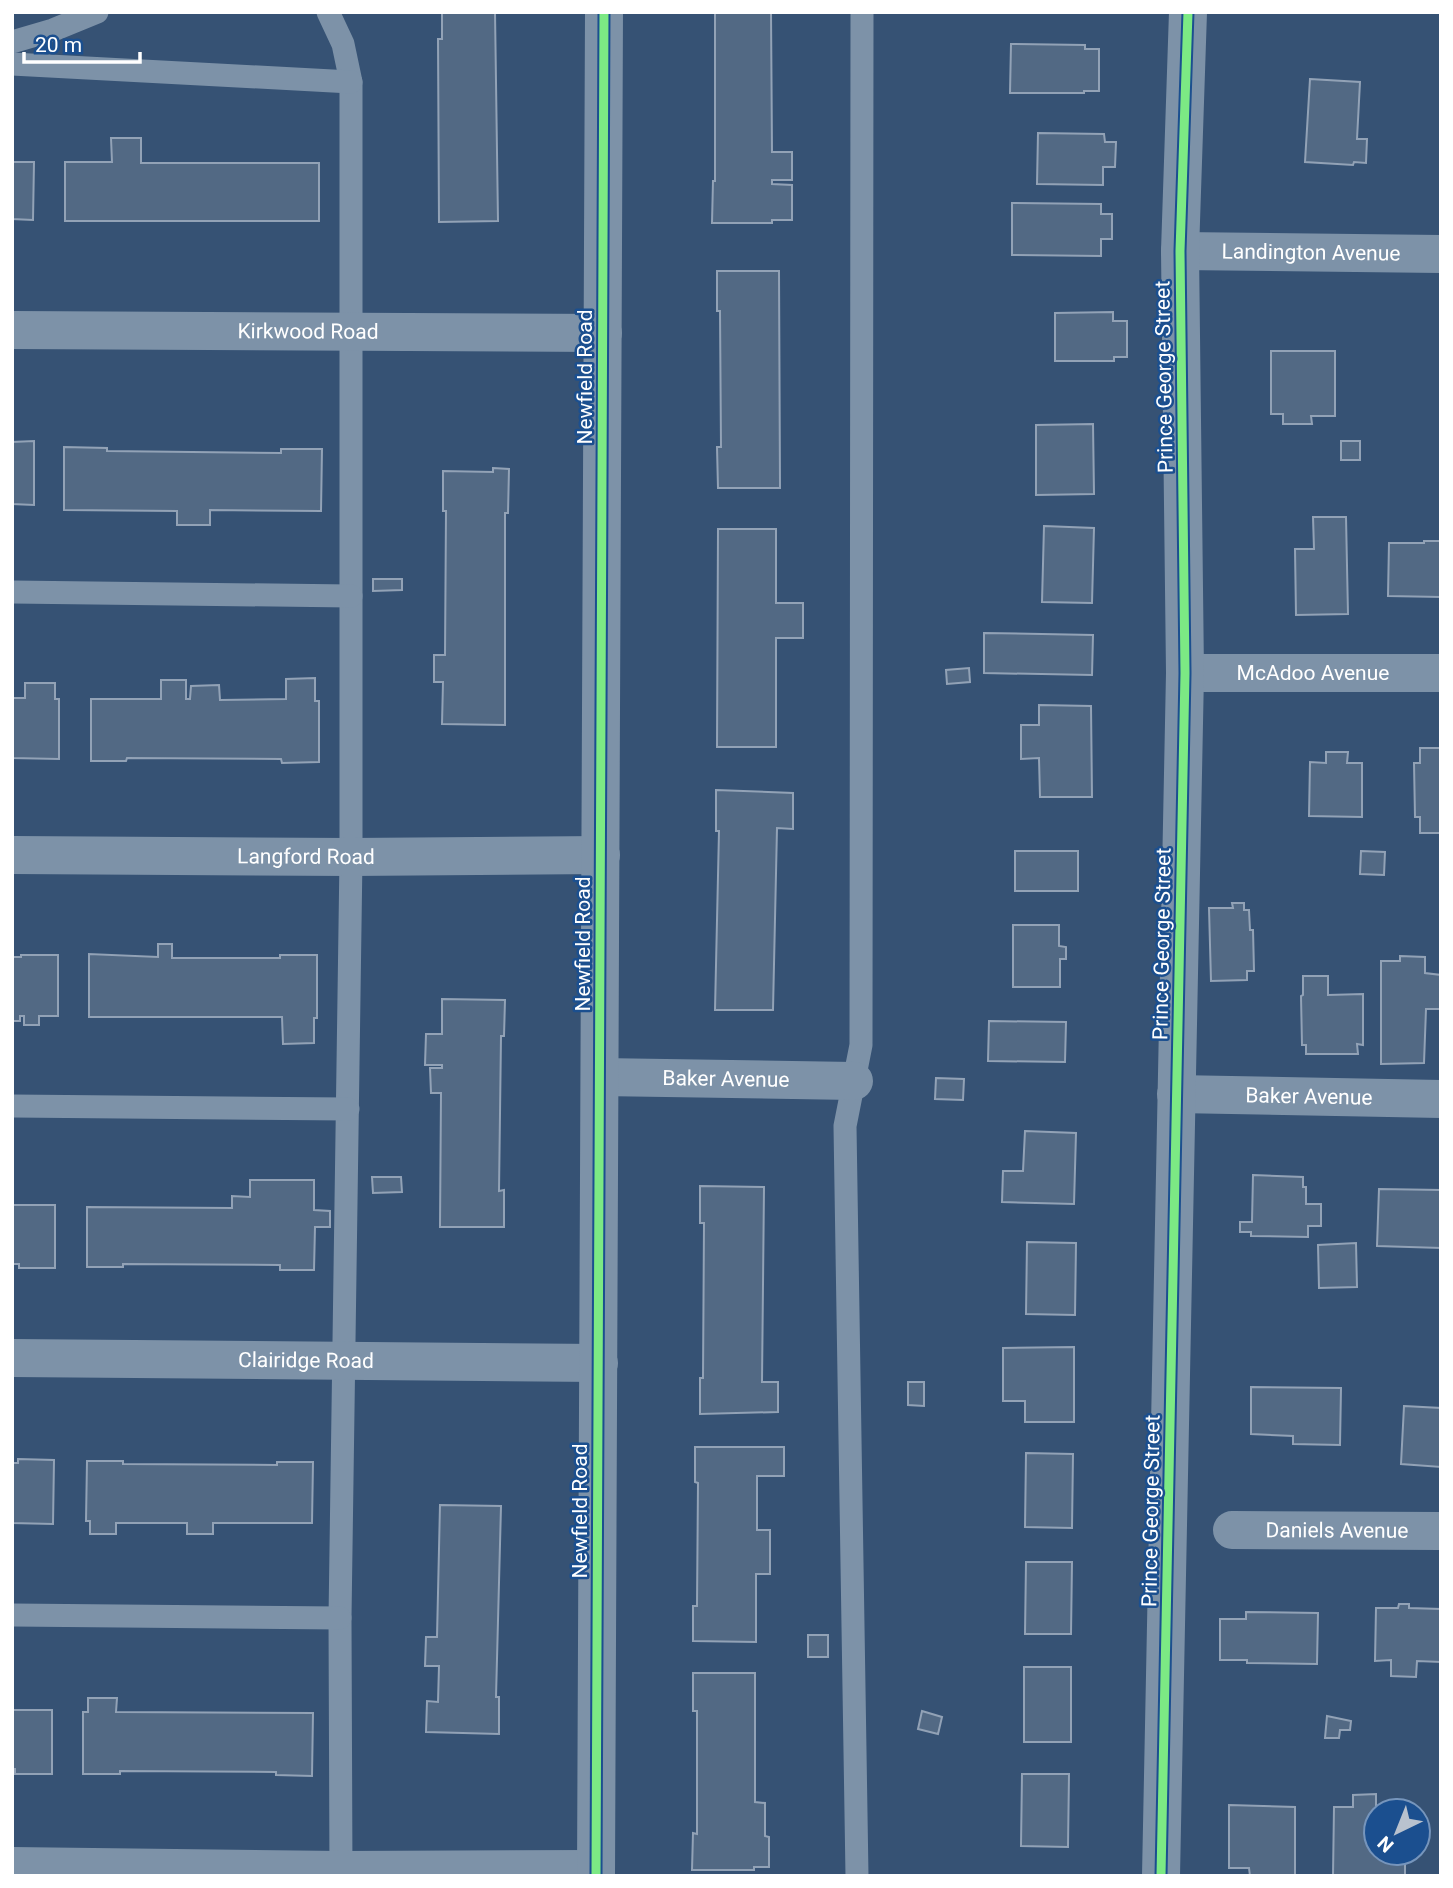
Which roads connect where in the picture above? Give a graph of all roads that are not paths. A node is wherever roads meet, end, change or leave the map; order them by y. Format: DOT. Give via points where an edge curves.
graph roads {
  1 [pos="97,12"];
  2 [pos="328,12"];
  3 [pos="604,12"];
  4 [pos="862,12"];
  5 [pos="1188,12"];
  6 [pos="12,42"];
  7 [pos="12,64"];
  8 [pos="351,82"];
  9 [pos="1181,251"];
  10 [pos="1441,254"];
  11 [pos="12,330"];
  12 [pos="352,332"];
  13 [pos="603,333"];
  14 [pos="12,592"];
  15 [pos="351,596"];
  16 [pos="1185,673"];
  17 [pos="1441,673"];
  18 [pos="12,855"];
  19 [pos="601,855"];
  20 [pos="351,857"];
  21 [pos="600,1077"];
  22 [pos="854,1081"];
  23 [pos="1176,1094"];
  24 [pos="1441,1099"];
  25 [pos="12,1106"];
  26 [pos="348,1109"];
  27 [pos="12,1358"];
  28 [pos="345,1361"];
  29 [pos="598,1363"];
  30 [pos="1232,1530"];
  31 [pos="1441,1531"];
  32 [pos="12,1615"];
  33 [pos="340,1618"];
  34 [pos="12,1866"];
  35 [pos="596,1872"];
  36 [pos="341,1873"];
  37 [pos="857,1876"];
  38 [pos="1161,1876"];
  1 -- 6 [label="lane"];
  2 -- 8 [label="lane" via="343,44"];
  3 -- 13 [label="street, Newfield Road"];
  4 -- 22 [label="lane" via="861,1045"];
  5 -- 9 [label="street, Prince George Street"];
  7 -- 8 [label="lane"];
  8 -- 12 [label="lane"];
  9 -- 10 [label="street, Landington Avenue"];
  9 -- 16 [label="street, Prince George Street"];
  11 -- 12 [label="street, Kirkwood Road"];
  12 -- 13 [label="street, Kirkwood Road"];
  12 -- 15 [label="lane"];
  13 -- 19 [label="street, Newfield Road"];
  14 -- 15 [label="lane"];
  15 -- 20 [label="lane"];
  16 -- 17 [label="street, McAdoo Avenue"];
  16 -- 23 [label="street, Prince George Street"];
  18 -- 20 [label="street, Langford Road"];
  19 -- 20 [label="street, Langford Road"];
  19 -- 21 [label="street, Newfield Road"];
  20 -- 26 [label="lane"];
  21 -- 22 [label="street, Baker Avenue"];
  21 -- 29 [label="street, Newfield Road"];
  22 -- 37 [label="lane" via="845,1126"];
  23 -- 24 [label="street, Baker Avenue"];
  23 -- 38 [label="street, Prince George Street"];
  25 -- 26 [label="lane"];
  26 -- 28 [label="lane"];
  27 -- 28 [label="street, Clairidge Road"];
  28 -- 29 [label="street, Clairidge Road"];
  28 -- 33 [label="lane"];
  29 -- 35 [label="street, Newfield Road"];
  30 -- 31 [label="street, Daniels Avenue"];
  32 -- 33 [label="lane"];
  33 -- 36 [label="lane"];
  34 -- 36 [label="street"];
  35 -- 36 [label="street"];
}
